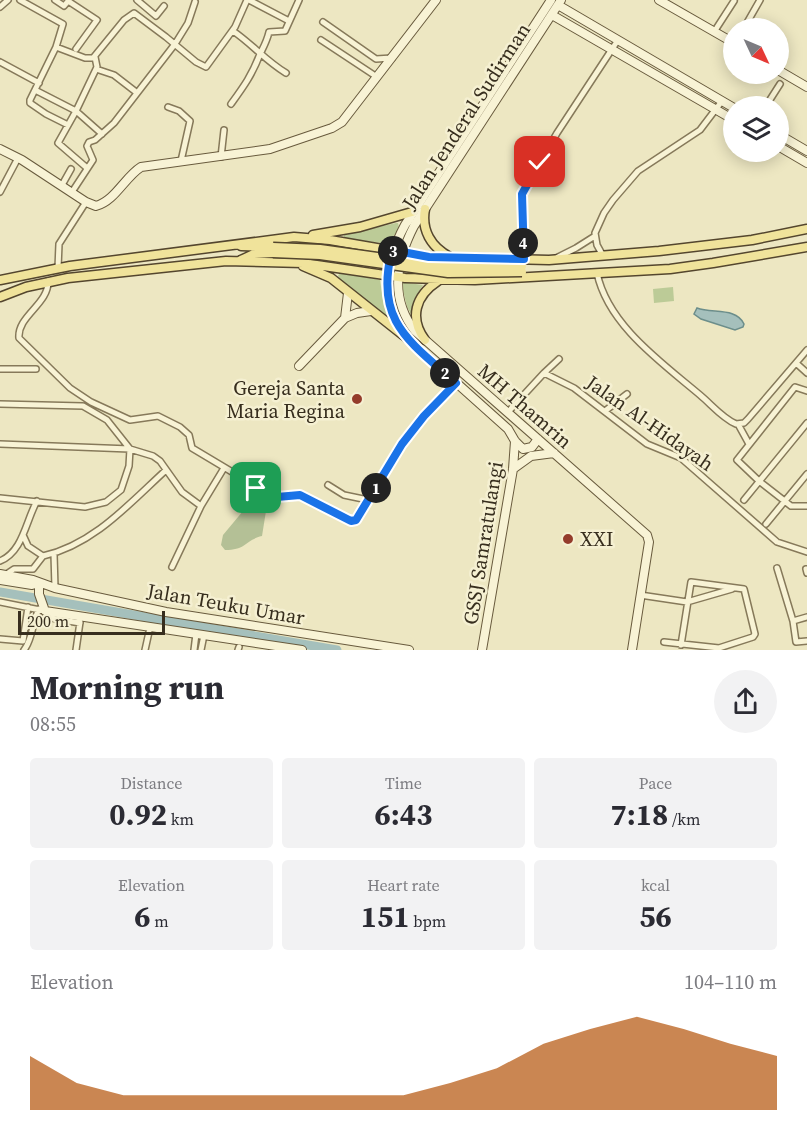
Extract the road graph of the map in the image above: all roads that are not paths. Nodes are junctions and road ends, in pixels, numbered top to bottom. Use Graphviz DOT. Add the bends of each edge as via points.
graph roads {
  1 [pos="8,0"];
  2 [pos="20,0"];
  3 [pos="55,0"];
  4 [pos="129,0"];
  5 [pos="137,0"];
  6 [pos="248,0"];
  7 [pos="299,0"];
  8 [pos="659,0"];
  9 [pos="760,0"];
  10 [pos="69,1"];
  11 [pos="434,1"];
  12 [pos="734,1"];
  13 [pos="195,2"];
  14 [pos="557,2"];
  15 [pos="164,6"];
  16 [pos="0,7"];
  17 [pos="552,15"];
  18 [pos="750,18"];
  19 [pos="289,21"];
  20 [pos="322,22"];
  21 [pos="232,31"];
  22 [pos="714,32"];
  23 [pos="723,37"];
  24 [pos="321,39"];
  25 [pos="618,39"];
  26 [pos="175,44"];
  27 [pos="56,47"];
  28 [pos="76,49"];
  29 [pos="613,49"];
  30 [pos="261,53"];
  31 [pos="95,57"];
  32 [pos="392,58"];
  33 [pos="519,59"];
  34 [pos="0,62"];
  35 [pos="96,69"];
  36 [pos="286,73"];
  37 [pos="789,76"];
  38 [pos="377,77"];
  39 [pos="39,83"];
  40 [pos="780,84"];
  41 [pos="807,87"];
  42 [pos="35,90"];
  43 [pos="136,92"];
  44 [pos="772,96"];
  45 [pos="722,101"];
  46 [pos="231,104"];
  47 [pos="168,107"];
  48 [pos="716,110"];
  49 [pos="76,111"];
  50 [pos="723,114"];
  51 [pos="68,125"];
  52 [pos="224,130"];
  53 [pos="102,134"];
  54 [pos="789,140"];
  55 [pos="797,145"];
  56 [pos="0,149"];
  57 [pos="807,151"];
  58 [pos="789,152"];
  59 [pos="792,154"];
  60 [pos="221,157"];
  61 [pos="20,159"];
  62 [pos="181,161"];
  63 [pos="807,163"];
  64 [pos="87,168"];
  65 [pos="71,169"];
  66 [pos="62,185"];
  67 [pos="0,192"];
  68 [pos="72,192"];
  69 [pos="86,202"];
  70 [pos="425,208"];
  71 [pos="412,212"];
  72 [pos="807,229"];
  73 [pos="595,236"];
  74 [pos="294,237"];
  75 [pos="229,245"];
  76 [pos="807,247"];
  77 [pos="375,248"];
  78 [pos="273,250"];
  79 [pos="392,250"];
  80 [pos="402,252"];
  81 [pos="418,255"];
  82 [pos="604,257"];
  83 [pos="453,259"];
  84 [pos="550,260"];
  85 [pos="239,261"];
  86 [pos="292,263"];
  87 [pos="522,266"];
  88 [pos="58,268"];
  89 [pos="597,273"];
  90 [pos="369,274"];
  91 [pos="550,275"];
  92 [pos="388,276"];
  93 [pos="398,278"];
  94 [pos="417,279"];
  95 [pos="438,280"];
  96 [pos="48,281"];
  97 [pos="0,282"];
  98 [pos="26,287"];
  99 [pos="0,291"];
  100 [pos="348,293"];
  101 [pos="0,297"];
  102 [pos="371,311"];
  103 [pos="345,318"];
  104 [pos="404,335"];
  105 [pos="425,340"];
  106 [pos="806,354"];
  107 [pos="559,359"];
  108 [pos="796,363"];
  109 [pos="299,366"];
  110 [pos="0,369"];
  111 [pos="36,369"];
  112 [pos="544,373"];
  113 [pos="807,373"];
  114 [pos="456,383"];
  115 [pos="807,391"];
  116 [pos="627,394"];
  117 [pos="0,404"];
  118 [pos="605,411"];
  119 [pos="508,412"];
  120 [pos="807,423"];
  121 [pos="738,424"];
  122 [pos="538,439"];
  123 [pos="515,441"];
  124 [pos="0,444"];
  125 [pos="748,444"];
  126 [pos="130,449"];
  127 [pos="554,453"];
  128 [pos="224,468"];
  129 [pos="513,469"];
  130 [pos="166,470"];
  131 [pos="807,474"];
  132 [pos="759,481"];
  133 [pos="328,485"];
  134 [pos="0,498"];
  135 [pos="368,500"];
  136 [pos="744,500"];
  137 [pos="37,501"];
  138 [pos="785,501"];
  139 [pos="201,506"];
  140 [pos="807,506"];
  141 [pos="766,524"];
  142 [pos="23,535"];
  143 [pos="807,552"];
  144 [pos="54,554"];
  145 [pos="43,556"];
  146 [pos="0,561"];
  147 [pos="172,567"];
  148 [pos="777,568"];
  149 [pos="2,577"];
  150 [pos="39,583"];
  151 [pos="55,588"];
  152 [pos="735,589"];
  153 [pos="640,595"];
  154 [pos="0,602"];
  155 [pos="687,602"];
  156 [pos="28,607"];
  157 [pos="43,611"];
  158 [pos="807,617"];
  159 [pos="80,619"];
  160 [pos="793,621"];
  161 [pos="148,632"];
  162 [pos="199,638"];
  163 [pos="0,639"];
  164 [pos="807,641"];
  165 [pos="664,642"];
  166 [pos="681,645"];
  167 [pos="24,650"];
  168 [pos="76,650"];
  169 [pos="145,650"];
  170 [pos="194,650"];
  171 [pos="201,650"];
  172 [pos="302,650"];
  173 [pos="409,650"];
  174 [pos="482,650"];
  175 [pos="632,650"];
  1 -- 16 [label="street"];
  2 -- 27 [label="street" via="62,22"];
  3 -- 10 [label="street" via="64,6"];
  4 -- 5 [label="street"];
  5 -- 15 [label="street" via="156,16"];
  6 -- 19 [label="street"];
  6 -- 21 [label="street"];
  7 -- 19 [label="street"];
  8 -- 22 [label="main road"];
  9 -- 18 [label="street"];
  10 -- 28 [label="street" via="97,20"];
  11 -- 32 [label="main road"];
  12 -- 22 [label="street"];
  13 -- 26 [label="street"];
  14 -- 17 [label="main road, Jalan Jenderal Sudirman"];
  14 -- 25 [label="main road"];
  14 -- 33 [label="main road, Jalan Jenderal Sudirman"];
  17 -- 29 [label="main road"];
  17 -- 33 [label="main road, Jalan Jenderal Sudirman"];
  19 -- 30 [label="street" via="283,32 268,32"];
  20 -- 32 [label="street" via="375,59"];
  21 -- 26 [label="street" via="206,67"];
  21 -- 30 [label="street"];
  22 -- 23 [label="main road"];
  24 -- 38 [label="street"];
  25 -- 29 [label="street"];
  25 -- 45 [label="main road"];
  26 -- 31 [label="street" via="132,13"];
  26 -- 43 [label="street"];
  27 -- 31 [label="street" via="85,58"];
  27 -- 39 [label="street"];
  29 -- 48 [label="main road"];
  29 -- 87 [label="street" via="522,194"];
  30 -- 36 [label="street"];
  30 -- 46 [label="street" via="255,70"];
  31 -- 35 [label="street"];
  32 -- 38 [label="main road"];
  33 -- 70 [label="main road, Jalan Jenderal Sudirman"];
  33 -- 71 [label="main road, Jalan Jenderal Sudirman"];
  34 -- 39 [label="street"];
  35 -- 43 [label="street" via="114,75"];
  35 -- 49 [label="street"];
  37 -- 41 [label="main road"];
  38 -- 60 [label="main road" via="342,122 332,128 270,149"];
  39 -- 42 [label="street"];
  40 -- 44 [label="street"];
  42 -- 49 [label="street"];
  42 -- 51 [label="street" via="30,103"];
  43 -- 53 [label="street"];
  45 -- 48 [label="street"];
  47 -- 62 [label="street" via="190,121"];
  48 -- 50 [label="main road"];
  48 -- 73 [label="street" via="700,130 629,180 604,213"];
  49 -- 51 [label="street"];
  49 -- 53 [label="street"];
  51 -- 64 [label="street" via="58,143"];
  52 -- 60 [label="street"];
  53 -- 64 [label="street" via="87,146 93,160"];
  54 -- 55 [label="main road"];
  55 -- 57 [label="main road"];
  55 -- 59 [label="main road"];
  56 -- 61 [label="main road"];
  58 -- 59 [label="main road"];
  59 -- 63 [label="main road"];
  60 -- 62 [label="main road"];
  61 -- 66 [label="main road"];
  61 -- 67 [label="street"];
  62 -- 69 [label="main road" via="141,167 105,202 96,206"];
  64 -- 68 [label="street"];
  65 -- 66 [label="street"];
  66 -- 68 [label="main road"];
  68 -- 69 [label="main road"];
  69 -- 88 [label="street" via="59,244"];
  70 -- 80 [label="main road, Jalan Jenderal Sudirman"];
  70 -- 83 [label="main road" via="429,238"];
  71 -- 74 [label="main road" via="342,231"];
  71 -- 79 [label="main road, Jalan Jenderal Sudirman"];
  72 -- 82 [label="main road" via="752,240"];
  73 -- 82 [label="street"];
  73 -- 84 [label="street"];
  74 -- 75 [label="main road"];
  74 -- 77 [label="main road"];
  75 -- 78 [label="main road"];
  75 -- 88 [label="main road"];
  76 -- 89 [label="main road" via="707,264"];
  77 -- 79 [label="main road"];
  77 -- 90 [label="main road" via="383,253 384,264"];
  78 -- 85 [label="main road"];
  78 -- 87 [label="main road, bridge" via="448,273"];
  79 -- 80 [label="main road"];
  79 -- 92 [label="main road, MH Thamrin"];
  80 -- 81 [label="main road"];
  80 -- 93 [label="main road, MH Thamrin"];
  81 -- 83 [label="main road"];
  81 -- 94 [label="main road" via="409,264 409,271"];
  82 -- 84 [label="main road"];
  83 -- 87 [label="main road"];
  84 -- 87 [label="main road"];
  85 -- 86 [label="main road"];
  85 -- 96 [label="main road"];
  86 -- 90 [label="main road"];
  86 -- 100 [label="main road" via="322,273"];
  87 -- 91 [label="main road"];
  88 -- 97 [label="main road"];
  89 -- 91 [label="main road"];
  89 -- 121 [label="street" via="607,302 632,334 731,422"];
  90 -- 92 [label="main road"];
  91 -- 95 [label="main road"];
  92 -- 93 [label="main road"];
  92 -- 104 [label="main road, MH Thamrin" via="391,309"];
  93 -- 94 [label="main road"];
  93 -- 105 [label="main road, MH Thamrin" via="407,321"];
  94 -- 95 [label="main road"];
  95 -- 105 [label="main road" via="416,308 416,322"];
  96 -- 98 [label="main road"];
  96 -- 128 [label="street" via="37,306 19,329 19,338 70,388 91,402 129,420 158,416 168,420 189,435 192,448"];
  98 -- 99 [label="main road"];
  98 -- 101 [label="main road"];
  100 -- 102 [label="main road"];
  100 -- 103 [label="main road"];
  102 -- 103 [label="main road"];
  102 -- 104 [label="main road"];
  103 -- 109 [label="main road"];
  104 -- 114 [label="main road, MH Thamrin"];
  105 -- 119 [label="main road, MH Thamrin"];
  106 -- 108 [label="street"];
  107 -- 112 [label="street"];
  108 -- 113 [label="street"];
  108 -- 121 [label="street" via="748,419"];
  110 -- 111 [label="street"];
  112 -- 118 [label="street, Jalan Al-Hidayah" via="574,388"];
  112 -- 119 [label="street"];
  114 -- 123 [label="main road, MH Thamrin" via="508,429"];
  114 -- 135 [label="street" via="402,444"];
  115 -- 125 [label="street" via="795,387"];
  116 -- 118 [label="street"];
  117 -- 126 [label="street" via="82,406 107,420"];
  118 -- 143 [label="street, Jalan Al-Hidayah" via="647,444 681,458 777,542"];
  119 -- 122 [label="main road, MH Thamrin"];
  120 -- 132 [label="street"];
  121 -- 125 [label="street"];
  122 -- 123 [label="main road" via="526,449"];
  122 -- 127 [label="main road, MH Thamrin"];
  123 -- 129 [label="main road, GSSJ Samratulangi"];
  124 -- 126 [label="street"];
  125 -- 132 [label="street" via="737,460"];
  126 -- 130 [label="street" via="153,456"];
  126 -- 137 [label="street" via="121,490 106,502 85,507"];
  127 -- 129 [label="main road" via="531,456"];
  127 -- 153 [label="main road, MH Thamrin" via="645,533 648,538"];
  128 -- 135 [label="street" via="273,497 300,495 351,521 356,520"];
  128 -- 139 [label="street"];
  129 -- 174 [label="main road, GSSJ Samratulangi"];
  130 -- 139 [label="street" via="182,492"];
  130 -- 144 [label="street" via="90,537"];
  131 -- 138 [label="street"];
  132 -- 136 [label="street"];
  132 -- 138 [label="street"];
  133 -- 135 [label="street" via="344,495"];
  134 -- 137 [label="street"];
  137 -- 142 [label="street"];
  138 -- 140 [label="street" via="791,506"];
  138 -- 141 [label="street"];
  139 -- 147 [label="street"];
  142 -- 145 [label="street" via="28,546"];
  142 -- 146 [label="street"];
  144 -- 145 [label="street"];
  144 -- 151 [label="street"];
  145 -- 149 [label="street" via="33,569 14,569"];
  148 -- 160 [label="street"];
  149 -- 150 [label="main road, Jalan Teuku Umar"];
  150 -- 151 [label="main road, Jalan Teuku Umar"];
  150 -- 157 [label="main road"];
  151 -- 173 [label="main road, Jalan Teuku Umar" via="177,614"];
  152 -- 155 [label="street"];
  152 -- 155 [label="street" via="693,581"];
  152 -- 166 [label="street" via="744,590 755,636 718,648"];
  153 -- 155 [label="street"];
  153 -- 175 [label="main road"];
  154 -- 156 [label="street"];
  155 -- 166 [label="street"];
  156 -- 157 [label="street"];
  156 -- 163 [label="street" via="22,641"];
  157 -- 159 [label="main road, Jalan Teuku Umar"];
  157 -- 167 [label="street" via="33,621"];
  158 -- 160 [label="street"];
  159 -- 162 [label="main road, Jalan Teuku Umar"];
  159 -- 168 [label="street"];
  160 -- 164 [label="street" via="796,642"];
  161 -- 169 [label="street"];
  162 -- 170 [label="street"];
  162 -- 171 [label="street"];
  162 -- 172 [label="main road, Jalan Teuku Umar"];
  165 -- 166 [label="street"];
}
